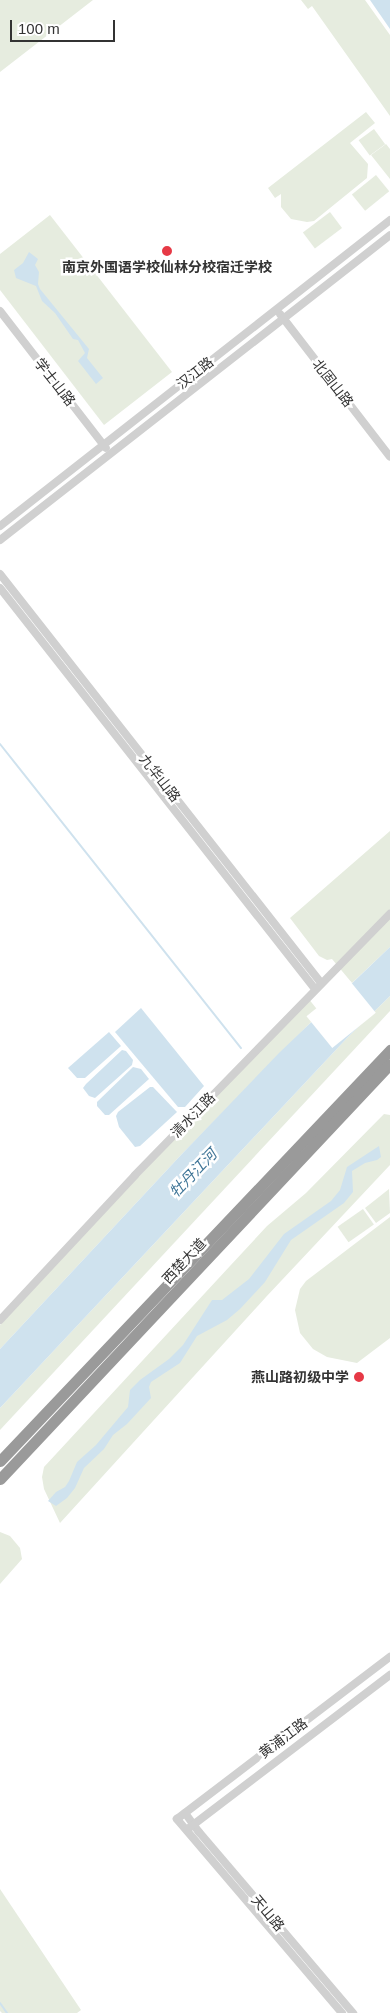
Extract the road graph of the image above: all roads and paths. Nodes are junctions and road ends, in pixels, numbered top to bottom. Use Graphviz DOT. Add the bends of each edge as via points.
graph roads {
  1 [pos="390,220"];
  2 [pos="390,235"];
  3 [pos="276,309"];
  4 [pos="0,311"];
  5 [pos="283,318"];
  6 [pos="103,445"];
  7 [pos="110,454"];
  8 [pos="390,457"];
  9 [pos="0,526"];
  10 [pos="0,540"];
  11 [pos="0,574"];
  12 [pos="0,588"];
  13 [pos="390,914"];
  14 [pos="321,983"];
  15 [pos="315,989"];
  16 [pos="390,1050"];
  17 [pos="390,1064"];
  18 [pos="0,1320"];
  19 [pos="0,1461"];
  20 [pos="0,1479"];
  21 [pos="390,1658"];
  22 [pos="390,1675"];
  23 [pos="185,1813"];
  24 [pos="177,1819"];
  25 [pos="194,1825"];
  26 [pos="186,1831"];
  27 [pos="342,2013"];
  28 [pos="353,2013"];
  1 -- 3 [label="street, 汉江路"];
  2 -- 5 [label="street, 汉江路"];
  3 -- 5 [label="street, 北固山路"];
  3 -- 6 [label="street, 汉江路"];
  4 -- 6 [label="street, 学士山路"];
  5 -- 7 [label="street, 汉江路"];
  5 -- 8 [label="street, 北固山路"];
  6 -- 7 [label="street, 学士山路"];
  6 -- 9 [label="street, 汉江路"];
  7 -- 10 [label="street, 汉江路"];
  11 -- 14 [label="street, 九华山路"];
  12 -- 15 [label="street, 九华山路"];
  13 -- 14 [label="street, 清水江路"];
  14 -- 15 [label="street, 清水江路"];
  15 -- 18 [label="street, 清水江路"];
  16 -- 19 [label="highway, 西楚大道"];
  17 -- 20 [label="highway, 西楚大道"];
  21 -- 23 [label="street, 黄浦江路"];
  22 -- 25 [label="street, 黄浦江路"];
  23 -- 24 [label="street, 黄浦江路"];
  23 -- 25 [label="street, 天山路"];
  24 -- 26 [label="street, 天山路"];
  25 -- 26 [label="street, 黄浦江路"];
  25 -- 28 [label="street, 天山路"];
  26 -- 27 [label="street, 天山路"];
}
